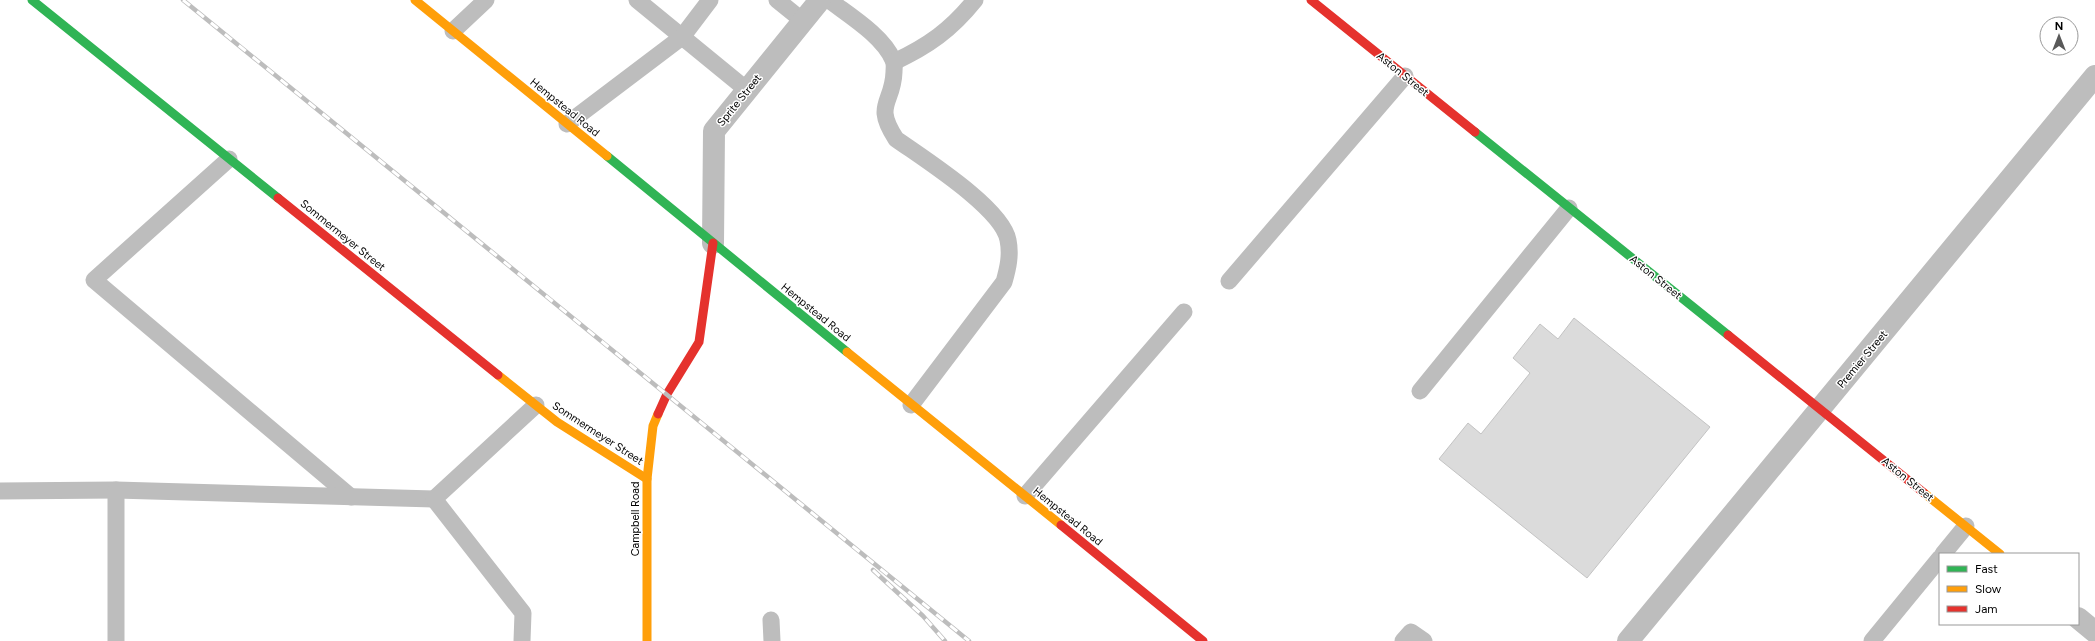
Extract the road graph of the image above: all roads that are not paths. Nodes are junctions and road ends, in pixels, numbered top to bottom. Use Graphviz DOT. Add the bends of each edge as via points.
graph roads {
  1 [pos="32,0"];
  2 [pos="415,0"];
  3 [pos="486,0"];
  4 [pos="637,0"];
  5 [pos="710,0"];
  6 [pos="777,0"];
  7 [pos="820,0"];
  8 [pos="829,0"];
  9 [pos="975,0"];
  10 [pos="1311,0"];
  11 [pos="803,21"];
  12 [pos="453,31"];
  13 [pos="682,37"];
  14 [pos="894,62"];
  15 [pos="1405,76"];
  16 [pos="2095,76"];
  17 [pos="747,90"];
  18 [pos="567,124"];
  19 [pos="229,159"];
  20 [pos="1569,208"];
  21 [pos="713,243"];
  22 [pos="1229,281"];
  23 [pos="1184,312"];
  24 [pos="1420,391"];
  25 [pos="536,405"];
  26 [pos="912,405"];
  27 [pos="1821,408"];
  28 [pos="647,479"];
  29 [pos="116,490"];
  30 [pos="0,491"];
  31 [pos="1025,496"];
  32 [pos="351,497"];
  33 [pos="434,499"];
  34 [pos="1966,526"];
  35 [pos="1944,553"];
  36 [pos="1999,553"];
  37 [pos="1939,559"];
  38 [pos="2079,619"];
  39 [pos="771,620"];
  40 [pos="2095,632"];
  41 [pos="116,641"];
  42 [pos="522,641"];
  43 [pos="647,641"];
  44 [pos="772,641"];
  45 [pos="1203,641"];
  46 [pos="1403,641"];
  47 [pos="1424,641"];
  48 [pos="1628,641"];
  49 [pos="1872,641"];
  1 -- 19 [label="street, Sommermeyer Street"];
  2 -- 12 [label="street, Hempstead Road"];
  3 -- 12 [label="lane"];
  4 -- 13 [label="lane"];
  5 -- 13 [label="lane"];
  6 -- 11 [label="lane"];
  7 -- 11 [label="street, Sprite Street"];
  8 -- 14 [label="lane" via="885,44"];
  9 -- 14 [label="lane" via="948,30 922,49"];
  10 -- 15 [label="street, Aston Street"];
  11 -- 17 [label="street, Sprite Street"];
  12 -- 18 [label="street, Hempstead Road"];
  13 -- 17 [label="lane"];
  13 -- 18 [label="lane"];
  14 -- 26 [label="lane" via="894,80 884,112 888,126 896,138 983,203 998,219 1008,239 1010,261 1004,282"];
  15 -- 20 [label="street, Aston Street"];
  15 -- 22 [label="lane"];
  16 -- 27 [label="street, Premier Street"];
  17 -- 21 [label="street, Sprite Street" via="714,131"];
  18 -- 21 [label="street, Hempstead Road"];
  19 -- 25 [label="street, Sommermeyer Street"];
  19 -- 32 [label="lane" via="94,280"];
  20 -- 24 [label="lane"];
  20 -- 27 [label="street, Aston Street"];
  21 -- 26 [label="street, Hempstead Road"];
  21 -- 28 [label="street, Campbell Road" via="699,342 667,394 653,426"];
  23 -- 31 [label="lane"];
  25 -- 28 [label="street, Sommermeyer Street" via="557,422"];
  25 -- 33 [label="lane"];
  26 -- 31 [label="street, Hempstead Road"];
  27 -- 34 [label="street, Aston Street"];
  27 -- 48 [label="street, Premier Street"];
  28 -- 43 [label="street, Campbell Road"];
  29 -- 30 [label="lane"];
  29 -- 32 [label="lane"];
  29 -- 41 [label="lane"];
  31 -- 45 [label="street, Hempstead Road"];
  32 -- 33 [label="lane"];
  33 -- 42 [label="lane" via="523,613"];
  34 -- 35 [label="lane"];
  34 -- 36 [label="street, Aston Street"];
  37 -- 49 [label="lane"];
  38 -- 40 [label="street"];
  39 -- 44 [label="lane"];
  46 -- 47 [label="lane" via="1411,632"];
}
